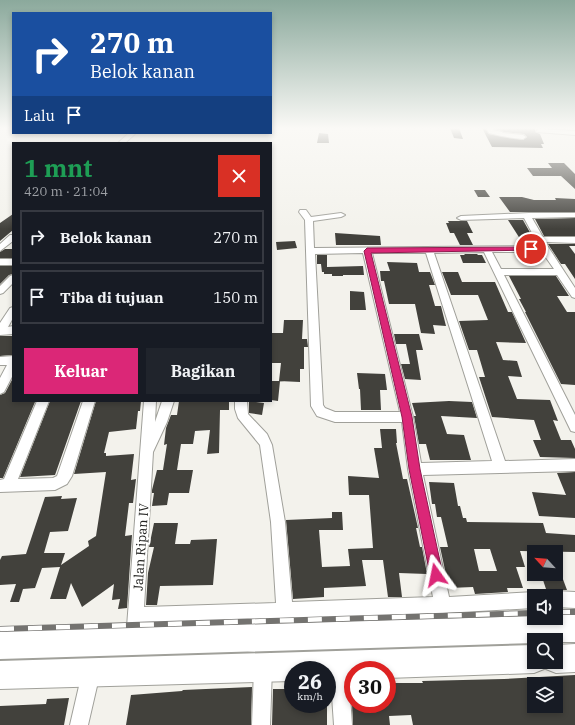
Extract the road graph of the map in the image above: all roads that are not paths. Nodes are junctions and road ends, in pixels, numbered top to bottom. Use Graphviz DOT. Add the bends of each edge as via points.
graph roads {
  1 [pos="303,212"];
  2 [pos="341,215"];
  3 [pos="575,215"];
  4 [pos="529,216"];
  5 [pos="461,218"];
  6 [pos="309,220"];
  7 [pos="12,238"];
  8 [pos="540,239"];
  9 [pos="575,240"];
  10 [pos="0,248"];
  11 [pos="545,248"];
  12 [pos="429,250"];
  13 [pos="487,250"];
  14 [pos="310,251"];
  15 [pos="367,251"];
  16 [pos="0,262"];
  17 [pos="12,262"];
  18 [pos="498,272"];
  19 [pos="560,272"];
  20 [pos="12,279"];
  21 [pos="12,288"];
  22 [pos="2,290"];
  23 [pos="575,295"];
  24 [pos="12,312"];
  25 [pos="0,330"];
  26 [pos="12,330"];
  27 [pos="12,360"];
  28 [pos="0,361"];
  29 [pos="12,366"];
  30 [pos="0,389"];
  31 [pos="43,402"];
  32 [pos="89,402"];
  33 [pos="150,402"];
  34 [pos="168,402"];
  35 [pos="241,402"];
  36 [pos="407,417"];
  37 [pos="575,427"];
  38 [pos="146,454"];
  39 [pos="575,465"];
  40 [pos="501,467"];
  41 [pos="415,469"];
  42 [pos="5,486"];
  43 [pos="563,599"];
  44 [pos="527,600"];
  45 [pos="575,600"];
  46 [pos="443,605"];
  47 [pos="285,610"];
  48 [pos="135,628"];
  49 [pos="575,628"];
  50 [pos="0,645"];
  51 [pos="575,658"];
  52 [pos="527,659"];
  53 [pos="563,659"];
  54 [pos="339,665"];
  55 [pos="263,668"];
  56 [pos="91,672"];
  57 [pos="0,675"];
  58 [pos="79,725"];
  59 [pos="261,725"];
  60 [pos="343,725"];
  1 -- 6 [label="street"];
  2 -- 6 [label="street"];
  3 -- 4 [label="street"];
  4 -- 5 [label="street"];
  4 -- 8 [label="street"];
  6 -- 14 [label="street"];
  7 -- 10 [label="street"];
  8 -- 9 [label="street"];
  8 -- 11 [label="street"];
  11 -- 13 [label="street"];
  11 -- 19 [label="street"];
  12 -- 13 [label="street"];
  12 -- 15 [label="street"];
  12 -- 40 [label="street"];
  13 -- 18 [label="street"];
  14 -- 15 [label="street"];
  14 -- 36 [label="street" via="317,406 321,412 335,417"];
  15 -- 36 [label="street"];
  16 -- 17 [label="street"];
  18 -- 19 [label="street"];
  18 -- 37 [label="street"];
  19 -- 23 [label="street"];
  20 -- 22 [label="street"];
  21 -- 22 [label="street"];
  24 -- 25 [label="street"];
  25 -- 26 [label="street"];
  27 -- 28 [label="street"];
  29 -- 30 [label="street"];
  31 -- 42 [label="street"];
  32 -- 42 [label="street" via="62,480 55,484"];
  33 -- 38 [label="street, Jalan Ripan IV"];
  34 -- 38 [label="street, Jalan Ripan IV"];
  35 -- 47 [label="street" via="243,418 258,431 266,445 278,522"];
  36 -- 41 [label="street"];
  38 -- 48 [label="street, Jalan Ripan IV"];
  39 -- 40 [label="street"];
  40 -- 41 [label="street"];
  41 -- 46 [label="street"];
  43 -- 45 [label="street"];
  44 -- 46 [label="street"];
  46 -- 47 [label="street"];
  47 -- 48 [label="street"];
  48 -- 49 [label="highway"];
  48 -- 50 [label="highway"];
  51 -- 53 [label="highway"];
  52 -- 54 [label="highway"];
  54 -- 55 [label="highway"];
  54 -- 60 [label="street"];
  55 -- 56 [label="highway"];
  55 -- 59 [label="street"];
  56 -- 57 [label="highway"];
  56 -- 58 [label="street"];
}
